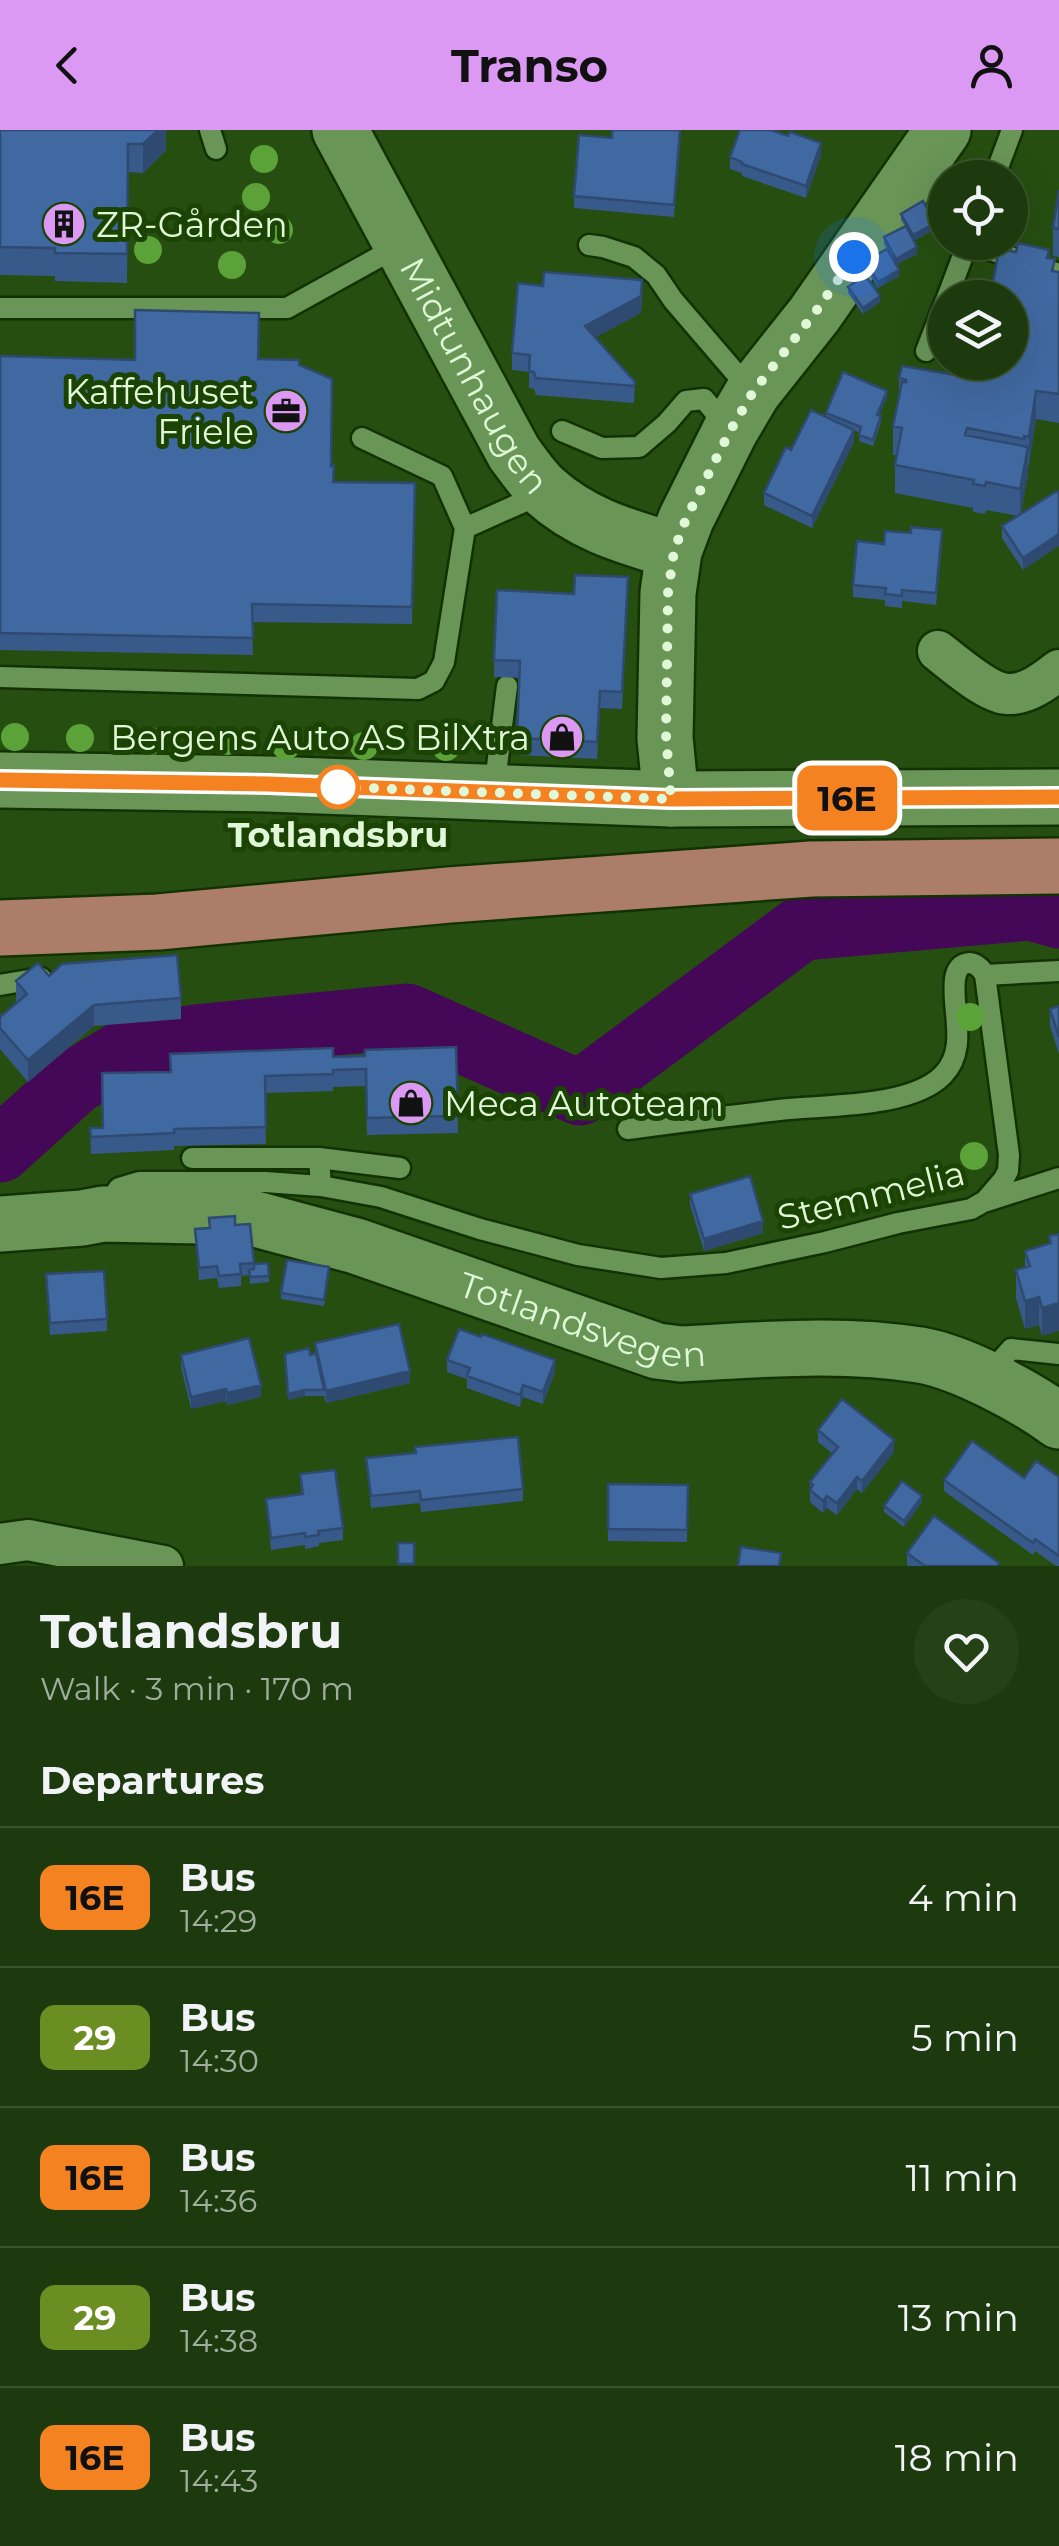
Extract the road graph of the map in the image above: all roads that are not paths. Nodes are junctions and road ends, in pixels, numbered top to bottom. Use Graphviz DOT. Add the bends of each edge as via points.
graph roads {
  1 [pos="340,130"];
  2 [pos="944,130"];
  3 [pos="1012,130"];
  4 [pos="1001,160"];
  5 [pos="590,245"];
  6 [pos="403,247"];
  7 [pos="1059,274"];
  8 [pos="954,280"];
  9 [pos="0,308"];
  10 [pos="928,346"];
  11 [pos="926,351"];
  12 [pos="742,412"];
  13 [pos="562,430"];
  14 [pos="362,438"];
  15 [pos="542,489"];
  16 [pos="465,528"];
  17 [pos="674,551"];
  18 [pos="938,650"];
  19 [pos="1059,670"];
  20 [pos="0,676"];
  21 [pos="507,686"];
  22 [pos="0,780"];
  23 [pos="494,792"];
  24 [pos="1059,797"];
  25 [pos="671,799"];
  26 [pos="1059,866"];
  27 [pos="0,928"];
  28 [pos="1059,971"];
  29 [pos="985,975"];
  30 [pos="41,978"];
  31 [pos="0,985"];
  32 [pos="628,1129"];
  33 [pos="192,1158"];
  34 [pos="319,1158"];
  35 [pos="400,1168"];
  36 [pos="1059,1178"];
  37 [pos="322,1186"];
  38 [pos="986,1202"];
  39 [pos="102,1214"];
  40 [pos="0,1224"];
  41 [pos="1059,1354"];
  42 [pos="984,1379"];
  43 [pos="1059,1421"];
  44 [pos="0,1544"];
  45 [pos="162,1566"];
  1 -- 6 [label="main road, Midtunhaugen"];
  2 -- 12 [label="main road"];
  3 -- 4 [label="lane"];
  5 -- 12 [label="lane" via="634,256 656,275"];
  6 -- 9 [label="lane" via="287,308"];
  6 -- 15 [label="main road, Midtunhaugen" via="514,453"];
  7 -- 8 [label="lane" via="968,242"];
  10 -- 11 [label="lane"];
  12 -- 13 [label="lane" via="704,399 686,401 639,447 602,448"];
  12 -- 17 [label="main road"];
  14 -- 16 [label="lane" via="442,476"];
  15 -- 16 [label="lane"];
  15 -- 17 [label="main road, Midtunhaugen" via="600,528"];
  16 -- 20 [label="lane" via="444,662 434,682 418,689"];
  17 -- 25 [label="main road" via="666,735"];
  18 -- 19 [label="street" via="970,677 1007,694 1037,686"];
  21 -- 23 [label="lane"];
  22 -- 23 [label="main road"];
  23 -- 25 [label="main road"];
  24 -- 25 [label="main road"];
  26 -- 27 [label="main road" via="811,868 158,922"];
  28 -- 29 [label="lane"];
  29 -- 32 [label="lane" via="972,962 960,967 952,1061 921,1090 863,1103"];
  29 -- 38 [label="lane, Stemmelia" via="1009,1154 1004,1180"];
  30 -- 31 [label="lane"];
  33 -- 34 [label="lane"];
  34 -- 35 [label="lane"];
  34 -- 37 [label="lane"];
  36 -- 38 [label="lane"];
  37 -- 38 [label="lane, Stemmelia" via="578,1255 661,1268 726,1263"];
  37 -- 39 [label="lane" via="139,1182 119,1188"];
  39 -- 40 [label="main road, Totlandsvegen"];
  39 -- 42 [label="main road, Totlandsvegen" via="248,1217 356,1246 658,1351 830,1346 921,1355"];
  41 -- 42 [label="lane" via="1011,1350"];
  42 -- 43 [label="main road, Totlandsvegen"];
  44 -- 45 [label="street" via="28,1540"];
}
